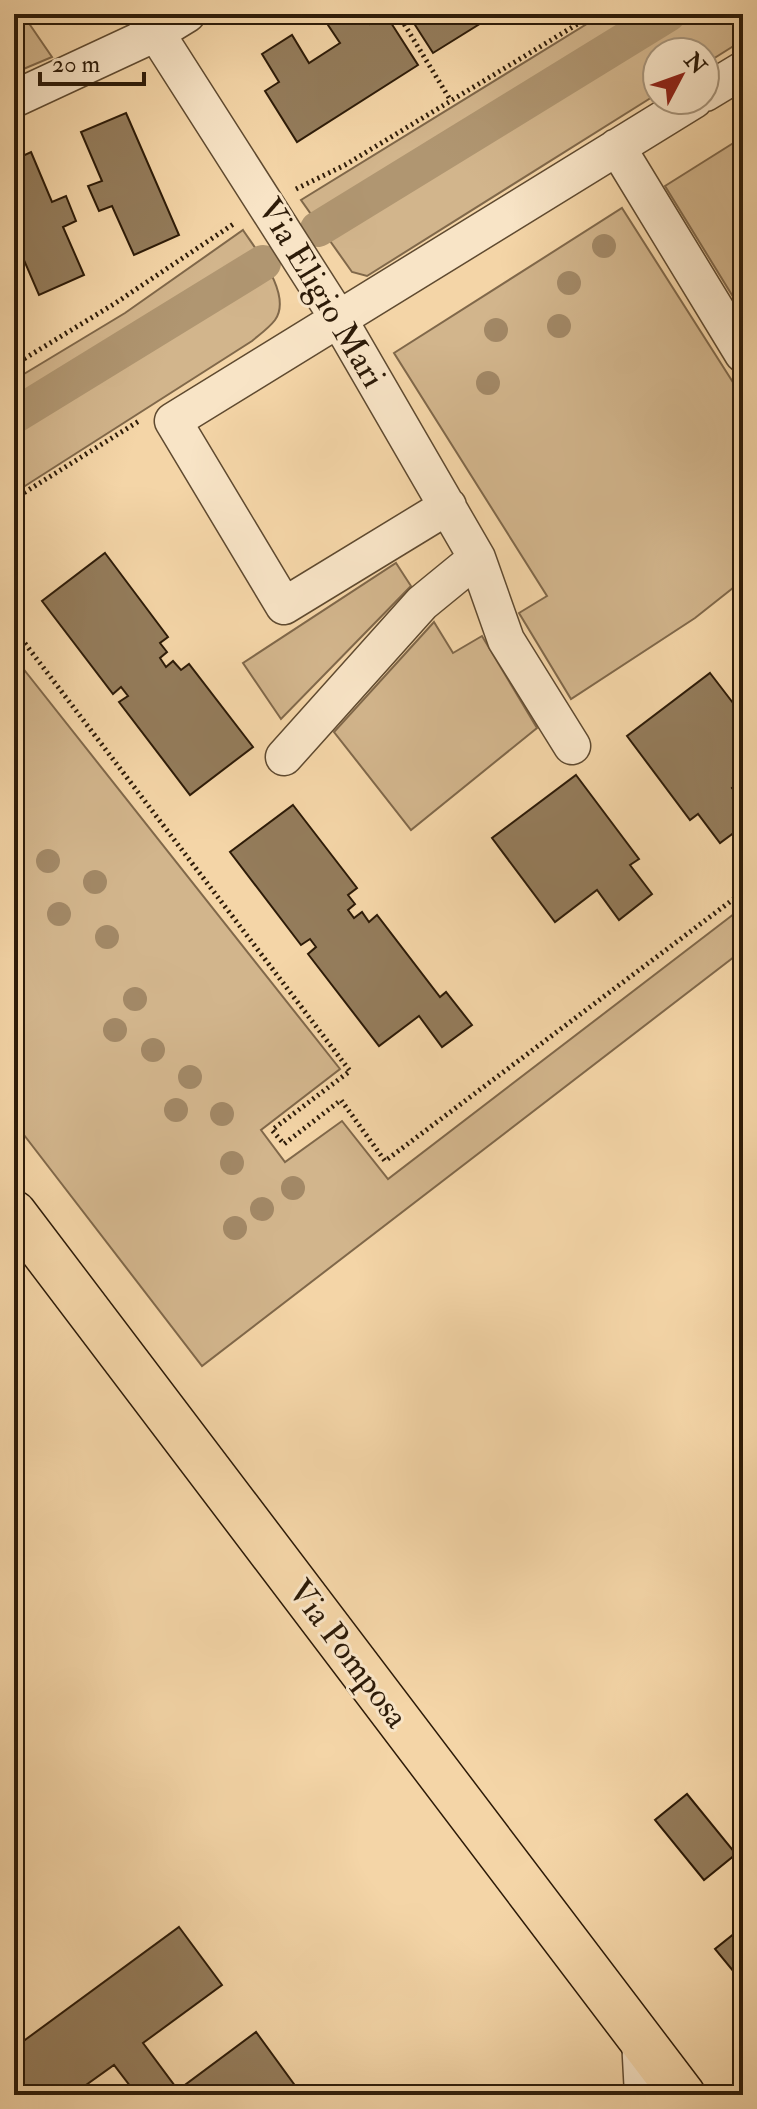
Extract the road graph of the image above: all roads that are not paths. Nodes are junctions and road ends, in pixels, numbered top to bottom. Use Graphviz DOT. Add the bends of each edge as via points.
graph roads {
  1 [pos="187,14"];
  2 [pos="150,24"];
  3 [pos="743,70"];
  4 [pos="721,83"];
  5 [pos="14,99"];
  6 [pos="668,116"];
  7 [pos="617,147"];
  8 [pos="338,318"];
  9 [pos="743,354"];
  10 [pos="448,506"];
  11 [pos="477,558"];
  12 [pos="572,746"];
  13 [pos="284,757"];
  14 [pos="14,1213"];
  15 [pos="640,2039"];
  16 [pos="643,2095"];
  17 [pos="683,2095"];
  1 -- 2 [label="street"];
  2 -- 5 [label="street"];
  2 -- 8 [label="street, Via Eligio Mari"];
  3 -- 4 [label="street"];
  6 -- 7 [label="street"];
  7 -- 8 [label="street"];
  7 -- 9 [label="street"];
  8 -- 10 [label="street, Via Eligio Mari"];
  8 -- 10 [label="street" via="173,421 284,606"];
  10 -- 11 [label="street, Via Eligio Mari"];
  11 -- 12 [label="street, Via Eligio Mari" via="506,640"];
  11 -- 13 [label="street" via="422,603"];
  14 -- 15 [label="main road, Via Pomposa"];
  15 -- 16 [label="street"];
  15 -- 17 [label="main road, Via Pomposa"];
}
